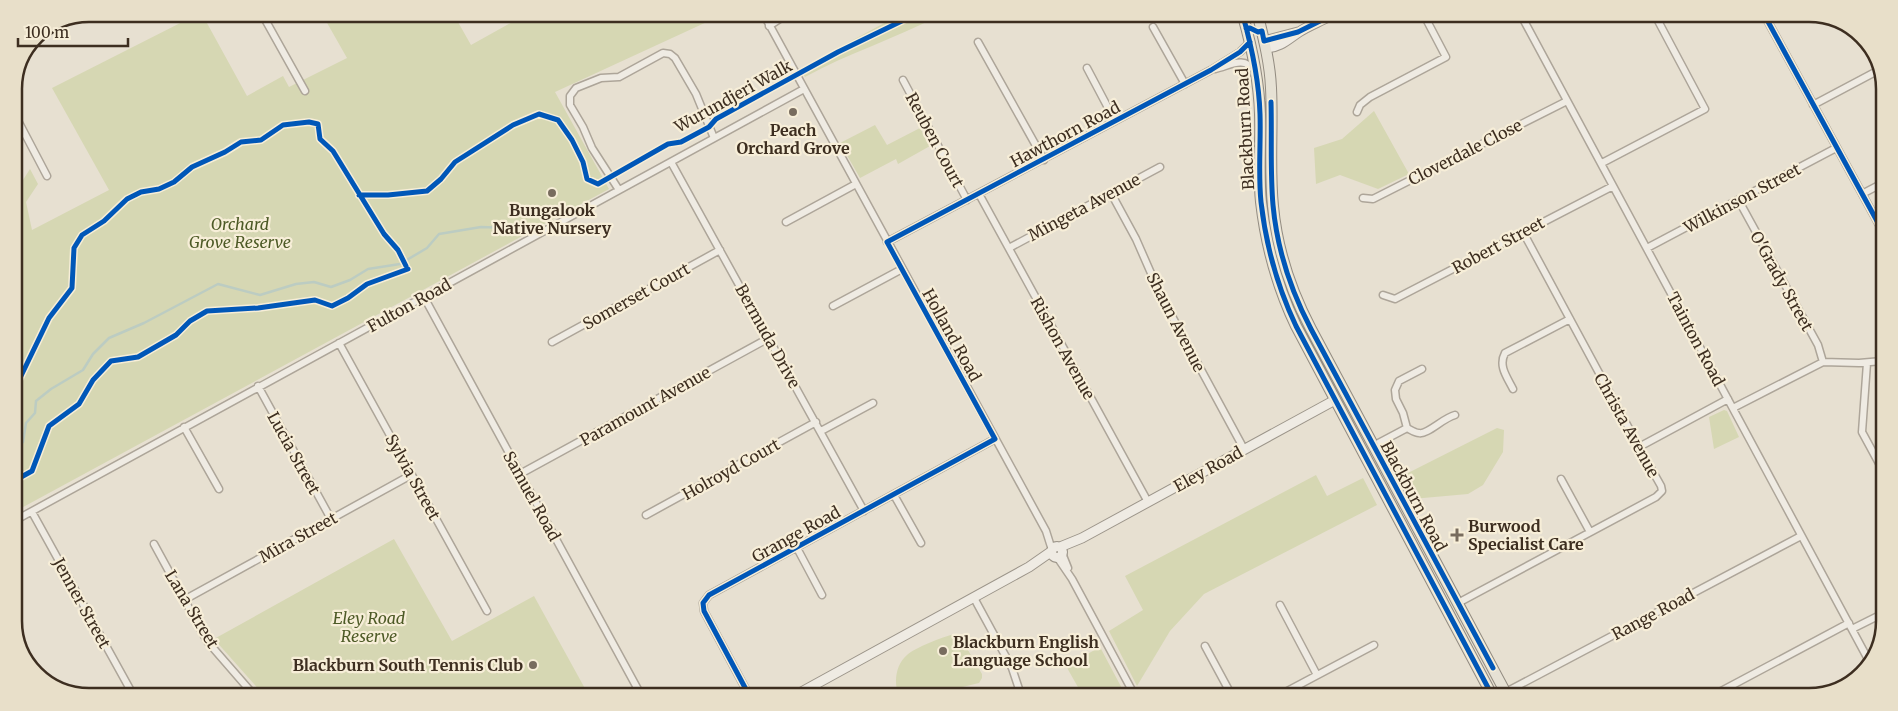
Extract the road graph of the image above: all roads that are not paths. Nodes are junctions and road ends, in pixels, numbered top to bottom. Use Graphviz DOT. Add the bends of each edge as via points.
graph roads {
  1 [pos="266,22"];
  2 [pos="767,22"];
  3 [pos="775,22"];
  4 [pos="1244,22"];
  5 [pos="1259,22"];
  6 [pos="1318,22"];
  7 [pos="1428,22"];
  8 [pos="1525,22"];
  9 [pos="1659,22"];
  10 [pos="1768,22"];
  11 [pos="769,26"];
  12 [pos="1153,27"];
  13 [pos="1249,40"];
  14 [pos="978,42"];
  15 [pos="1264,45"];
  16 [pos="1087,68"];
  17 [pos="1211,70"];
  18 [pos="1256,72"];
  19 [pos="1873,73"];
  20 [pos="903,80"];
  21 [pos="1185,84"];
  22 [pos="804,89"];
  23 [pos="305,91"];
  24 [pos="1567,101"];
  25 [pos="1813,105"];
  26 [pos="1357,112"];
  27 [pos="1115,121"];
  28 [pos="22,128"];
  29 [pos="1260,137"];
  30 [pos="714,138"];
  31 [pos="1836,148"];
  32 [pos="1044,160"];
  33 [pos="671,162"];
  34 [pos="1602,163"];
  35 [pos="1160,167"];
  36 [pos="47,176"];
  37 [pos="856,184"];
  38 [pos="1613,186"];
  39 [pos="1875,187"];
  40 [pos="619,190"];
  41 [pos="1111,193"];
  42 [pos="979,194"];
  43 [pos="1862,194"];
  44 [pos="1363,198"];
  45 [pos="967,200"];
  46 [pos="1738,201"];
  47 [pos="1875,218"];
  48 [pos="786,222"];
  49 [pos="1523,232"];
  50 [pos="887,242"];
  51 [pos="1009,248"];
  52 [pos="1648,248"];
  53 [pos="720,250"];
  54 [pos="902,269"];
  55 [pos="1383,295"];
  56 [pos="424,297"];
  57 [pos="833,306"];
  58 [pos="1570,319"];
  59 [pos="769,338"];
  60 [pos="552,342"];
  61 [pos="340,343"];
  62 [pos="1822,362"];
  63 [pos="1876,362"];
  64 [pos="1867,363"];
  65 [pos="1422,370"];
  66 [pos="258,386"];
  67 [pos="1514,389"];
  68 [pos="1345,394"];
  69 [pos="1728,399"];
  70 [pos="1335,400"];
  71 [pos="873,403"];
  72 [pos="1733,408"];
  73 [pos="1455,415"];
  74 [pos="816,422"];
  75 [pos="184,427"];
  76 [pos="1407,428"];
  77 [pos="821,431"];
  78 [pos="995,439"];
  79 [pos="1374,446"];
  80 [pos="1638,447"];
  81 [pos="1244,449"];
  82 [pos="1876,457"];
  83 [pos="520,474"];
  84 [pos="411,475"];
  85 [pos="1561,479"];
  86 [pos="219,489"];
  87 [pos="894,495"];
  88 [pos="1148,502"];
  89 [pos="864,511"];
  90 [pos="32,512"];
  91 [pos="646,516"];
  92 [pos="23,517"];
  93 [pos="331,519"];
  94 [pos="1590,532"];
  95 [pos="1801,536"];
  96 [pos="921,543"];
  97 [pos="154,544"];
  98 [pos="797,548"];
  99 [pos="1058,552"];
  100 [pos="822,595"];
  101 [pos="974,598"];
  102 [pos="184,600"];
  103 [pos="1458,603"];
  104 [pos="1280,605"];
  105 [pos="1447,609"];
  106 [pos="487,610"];
  107 [pos="1876,616"];
  108 [pos="1850,626"];
  109 [pos="1374,645"];
  110 [pos="1205,646"];
  111 [pos="1866,656"];
  112 [pos="1317,675"];
  113 [pos="129,688"];
  114 [pos="248,688"];
  115 [pos="638,688"];
  116 [pos="746,688"];
  117 [pos="809,688"];
  118 [pos="1019,688"];
  119 [pos="1131,688"];
  120 [pos="1228,688"];
  121 [pos="1293,688"];
  122 [pos="1489,688"];
  123 [pos="1504,688"];
  124 [pos="1518,688"];
  125 [pos="1728,688"];
  1 -- 23 [label="street"];
  2 -- 11 [label="street, Holland Road"];
  3 -- 11 [label="street"];
  4 -- 13 [label="main road, Blackburn Road"];
  5 -- 15 [label="main road, Blackburn Road"];
  6 -- 15 [label="main road"];
  7 -- 26 [label="street" via="1446,57 1370,97"];
  8 -- 24 [label="street, Tainton Road"];
  9 -- 34 [label="street" via="1705,109"];
  10 -- 25 [label="street"];
  11 -- 22 [label="street, Holland Road"];
  12 -- 21 [label="street"];
  13 -- 15 [label="main road"];
  13 -- 17 [label="street, Hawthorn Road" via="1240,52"];
  13 -- 18 [label="main road, Blackburn Road"];
  14 -- 32 [label="street"];
  15 -- 29 [label="main road"];
  15 -- 68 [label="main road, Blackburn Road" via="1271,88 1273,206 1282,255 1304,316"];
  16 -- 27 [label="street"];
  17 -- 18 [label="street, Hawthorn Road" via="1239,61 1249,64"];
  17 -- 21 [label="street, Hawthorn Road"];
  18 -- 29 [label="main road, Blackburn Road"];
  19 -- 25 [label="street"];
  20 -- 45 [label="street, Reuben Court"];
  21 -- 27 [label="street, Hawthorn Road"];
  22 -- 30 [label="street, Fulton Road"];
  22 -- 37 [label="street, Holland Road"];
  24 -- 34 [label="street, Tainton Road"];
  24 -- 44 [label="street, Cloverdale Close" via="1373,199"];
  25 -- 31 [label="street"];
  27 -- 32 [label="street, Hawthorn Road"];
  28 -- 36 [label="street"];
  29 -- 70 [label="main road, Blackburn Road" via="1261,201 1273,266 1287,307"];
  30 -- 33 [label="street, Fulton Road"];
  30 -- 40 [label="street" via="696,94 670,54 662,53 619,76 601,78 576,88 570,96 570,105"];
  31 -- 43 [label="street"];
  31 -- 46 [label="street, Wilkinson Street"];
  32 -- 42 [label="street, Hawthorn Road"];
  33 -- 40 [label="street, Fulton Road"];
  33 -- 53 [label="street, Bermuda Drive"];
  34 -- 38 [label="street, Tainton Road"];
  35 -- 41 [label="street, Mingeta Avenue"];
  37 -- 48 [label="street"];
  37 -- 50 [label="street, Holland Road"];
  38 -- 49 [label="street, Robert Street"];
  38 -- 52 [label="street, Tainton Road"];
  39 -- 43 [label="street"];
  40 -- 56 [label="street, Fulton Road"];
  41 -- 51 [label="street, Mingeta Avenue"];
  41 -- 81 [label="street, Shaun Avenue" via="1160,296"];
  42 -- 45 [label="street, Hawthorn Road"];
  42 -- 51 [label="street, Rishon Avenue"];
  43 -- 47 [label="street"];
  45 -- 50 [label="street, Hawthorn Road"];
  46 -- 52 [label="street, Wilkinson Street"];
  46 -- 62 [label="street, O'Grady Street" via="1818,345"];
  49 -- 55 [label="street, Robert Street" via="1395,299"];
  49 -- 58 [label="street, Christa Avenue"];
  50 -- 54 [label="street, Holland Road"];
  51 -- 88 [label="street, Rishon Avenue"];
  52 -- 69 [label="street, Tainton Road"];
  53 -- 59 [label="street, Bermuda Drive"];
  53 -- 60 [label="street, Somerset Court"];
  54 -- 57 [label="street"];
  54 -- 78 [label="street, Holland Road"];
  56 -- 61 [label="street, Fulton Road"];
  56 -- 83 [label="street, Samuel Road"];
  58 -- 67 [label="street" via="1505,354 1503,370"];
  58 -- 80 [label="street, Christa Avenue"];
  59 -- 74 [label="street, Bermuda Drive"];
  59 -- 83 [label="street, Paramount Avenue"];
  61 -- 66 [label="street, Fulton Road"];
  61 -- 84 [label="street, Sylvia Street"];
  62 -- 64 [label="street"];
  62 -- 72 [label="street"];
  63 -- 64 [label="street"];
  64 -- 82 [label="street" via="1862,430"];
  65 -- 76 [label="street" via="1399,381 1395,390"];
  66 -- 75 [label="street, Fulton Road"];
  66 -- 93 [label="street, Lucia Street"];
  68 -- 70 [label="main road"];
  68 -- 79 [label="main road, Blackburn Road"];
  69 -- 72 [label="street, Tainton Road"];
  69 -- 80 [label="street"];
  70 -- 81 [label="main road, Eley Road"];
  70 -- 105 [label="main road, Blackburn Road"];
  71 -- 77 [label="street"];
  72 -- 95 [label="street, Tainton Road"];
  73 -- 76 [label="street" via="1420,434"];
  74 -- 77 [label="street, Bermuda Drive"];
  74 -- 91 [label="street, Holroyd Court"];
  75 -- 86 [label="street"];
  75 -- 90 [label="street, Fulton Road"];
  76 -- 79 [label="street"];
  77 -- 89 [label="street, Bermuda Drive"];
  78 -- 87 [label="street, Grange Road"];
  78 -- 99 [label="street, Holland Road"];
  79 -- 103 [label="main road, Blackburn Road"];
  80 -- 94 [label="street, Christa Avenue" via="1662,491"];
  81 -- 88 [label="main road, Eley Road"];
  83 -- 115 [label="street, Samuel Road"];
  84 -- 93 [label="street, Mira Street"];
  84 -- 106 [label="street, Sylvia Street"];
  85 -- 94 [label="street"];
  87 -- 89 [label="street, Grange Road"];
  87 -- 96 [label="street"];
  88 -- 99 [label="main road, Eley Road"];
  89 -- 98 [label="street, Grange Road"];
  90 -- 92 [label="street, Fulton Road"];
  90 -- 113 [label="street, Jenner Street"];
  93 -- 102 [label="street, Mira Street"];
  94 -- 103 [label="street, Christa Avenue"];
  95 -- 108 [label="street, Tainton Road"];
  95 -- 124 [label="street, Range Road"];
  97 -- 102 [label="street, Lana Street"];
  98 -- 100 [label="street"];
  98 -- 116 [label="street, Grange Road" via="709,595 703,603 704,611"];
  99 -- 101 [label="main road, Eley Road"];
  99 -- 119 [label="street, Holland Road"];
  101 -- 117 [label="main road, Eley Road"];
  101 -- 118 [label="street" via="1012,668"];
  102 -- 114 [label="street, Lana Street" via="207,641"];
  103 -- 105 [label="main road"];
  103 -- 123 [label="main road, Blackburn Road"];
  104 -- 112 [label="street"];
  105 -- 122 [label="main road, Blackburn Road"];
  107 -- 108 [label="street"];
  108 -- 111 [label="street, Tainton Road"];
  108 -- 125 [label="street"];
  109 -- 112 [label="street"];
  110 -- 120 [label="street"];
  112 -- 121 [label="street"];
}
